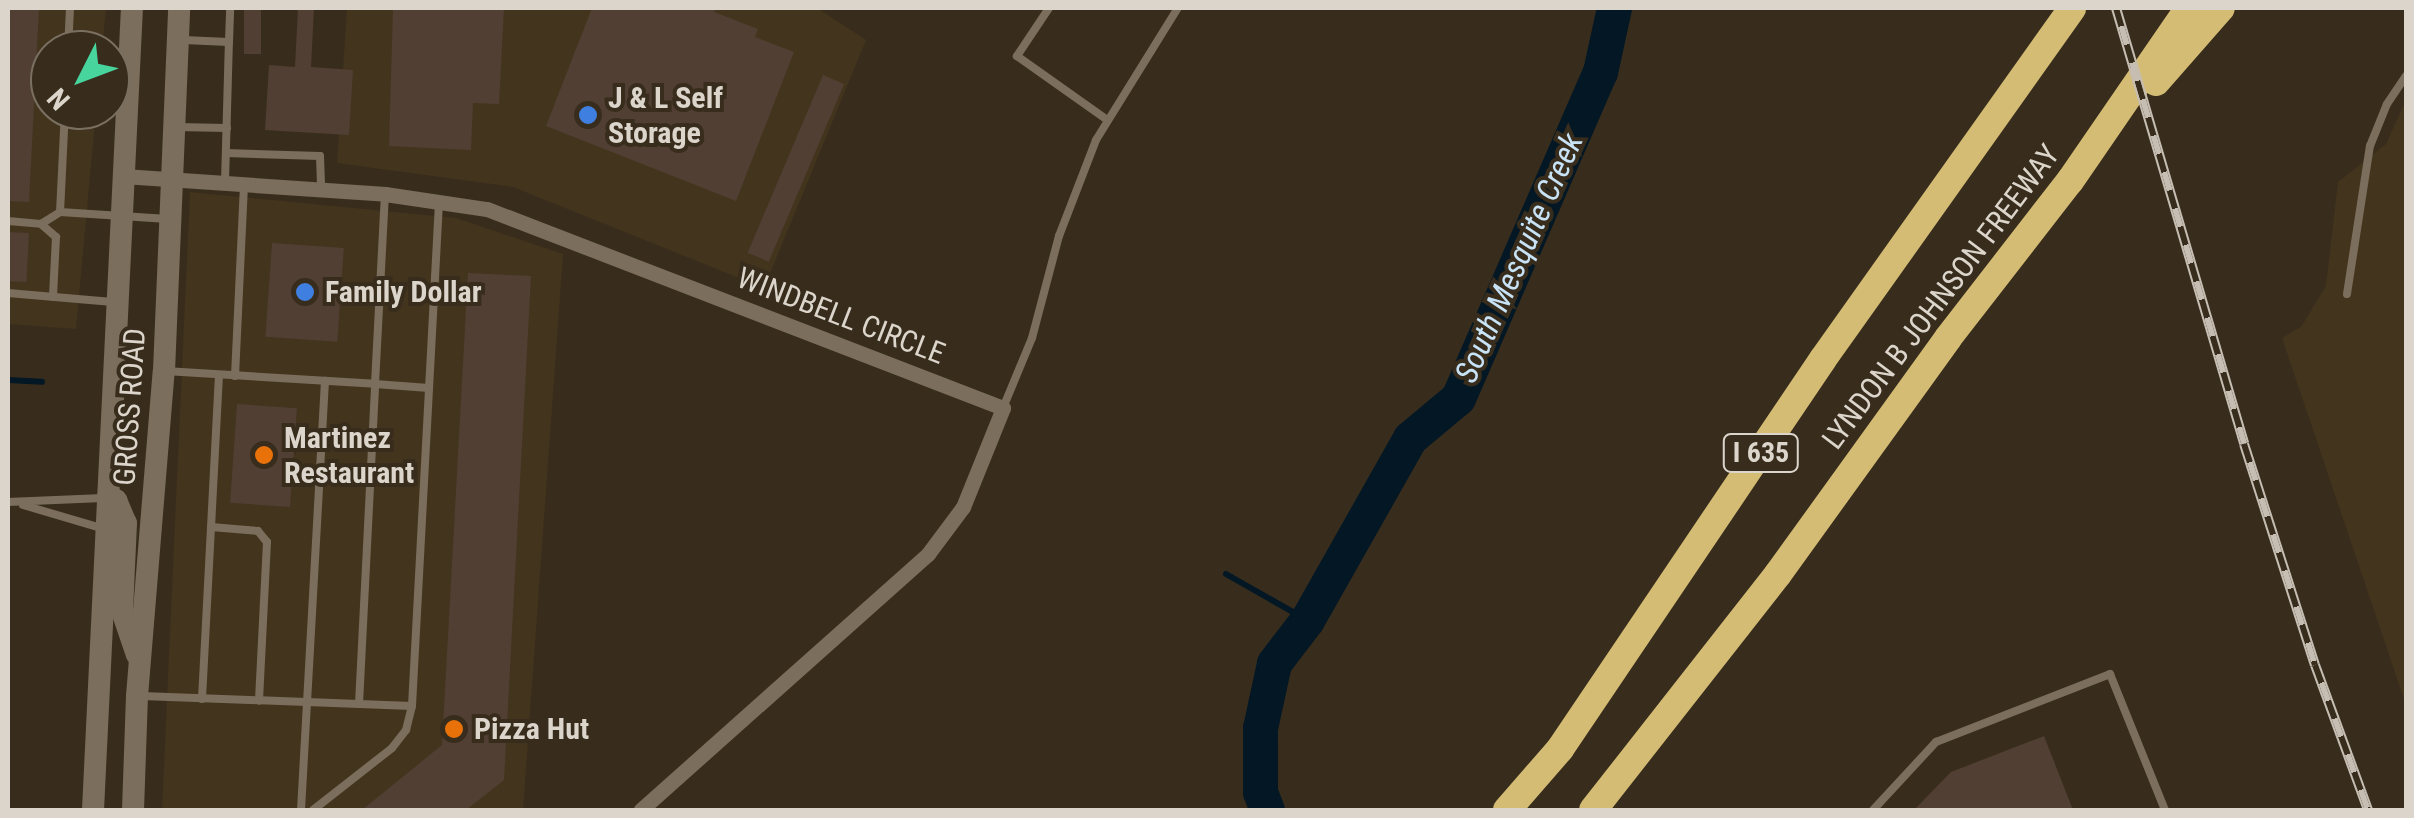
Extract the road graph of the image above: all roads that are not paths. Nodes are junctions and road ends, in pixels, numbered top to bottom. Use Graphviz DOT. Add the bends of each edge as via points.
graph roads {
  1 [pos="132,8"];
  2 [pos="179,8"];
  3 [pos="230,8"];
  4 [pos="1049,8"];
  5 [pos="1178,8"];
  6 [pos="2050,8"];
  7 [pos="2072,8"];
  8 [pos="2189,8"];
  9 [pos="2222,8"];
  10 [pos="178,40"];
  11 [pos="229,42"];
  12 [pos="2406,76"];
  13 [pos="2012,80"];
  14 [pos="1106,118"];
  15 [pos="176,126"];
  16 [pos="227,128"];
  17 [pos="64,130"];
  18 [pos="226,153"];
  19 [pos="123,176"];
  20 [pos="174,180"];
  21 [pos="2070,181"];
  22 [pos="225,184"];
  23 [pos="244,185"];
  24 [pos="321,189"];
  25 [pos="385,194"];
  26 [pos="439,199"];
  27 [pos="60,212"];
  28 [pos="121,215"];
  29 [pos="172,220"];
  30 [pos="8,221"];
  31 [pos="42,224"];
  32 [pos="8,293"];
  33 [pos="2347,294"];
  34 [pos="53,297"];
  35 [pos="117,303"];
  36 [pos="164,371"];
  37 [pos="219,374"];
  38 [pos="234,376"];
  39 [pos="326,381"];
  40 [pos="375,384"];
  41 [pos="429,388"];
  42 [pos="1002,408"];
  43 [pos="108,497"];
  44 [pos="11,502"];
  45 [pos="211,527"];
  46 [pos="106,530"];
  47 [pos="139,663"];
  48 [pos="137,696"];
  49 [pos="202,699"];
  50 [pos="259,701"];
  51 [pos="307,702"];
  52 [pos="360,704"];
  53 [pos="412,706"];
  54 [pos="93,810"];
  55 [pos="133,810"];
  56 [pos="301,810"];
  57 [pos="313,810"];
  58 [pos="641,810"];
  59 [pos="1507,810"];
  60 [pos="1593,810"];
  61 [pos="1873,810"];
  62 [pos="2166,810"];
  1 -- 19 [label="main road, GROSS ROAD"];
  2 -- 10 [label="main road, GROSS ROAD"];
  3 -- 11 [label="lane"];
  4 -- 14 [label="lane" via="1017,56"];
  5 -- 14 [label="lane"];
  6 -- 13 [label="highway"];
  7 -- 13 [label="highway"];
  8 -- 21 [label="highway, LYNDON B JOHNSON FREEWAY / I 635"];
  9 -- 21 [label="highway"];
  10 -- 11 [label="lane"];
  10 -- 15 [label="main road, GROSS ROAD"];
  11 -- 16 [label="lane"];
  12 -- 33 [label="lane" via="2370,146"];
  13 -- 59 [label="highway, LYNDON B JOHNSON FREEWAY / I 635" via="1560,749"];
  14 -- 42 [label="lane"];
  15 -- 16 [label="lane"];
  15 -- 20 [label="main road, GROSS ROAD"];
  16 -- 18 [label="lane"];
  17 -- 27 [label="lane"];
  18 -- 22 [label="lane"];
  18 -- 24 [label="lane" via="320,156"];
  19 -- 20 [label="street, WINDBELL CIRCLE"];
  19 -- 28 [label="main road, GROSS ROAD"];
  20 -- 22 [label="street, WINDBELL CIRCLE"];
  20 -- 29 [label="main road, GROSS ROAD"];
  21 -- 60 [label="highway, LYNDON B JOHNSON FREEWAY / I 635" via="1701,677"];
  22 -- 23 [label="street, WINDBELL CIRCLE"];
  23 -- 24 [label="street, WINDBELL CIRCLE"];
  23 -- 38 [label="lane"];
  24 -- 25 [label="street, WINDBELL CIRCLE"];
  25 -- 26 [label="street, WINDBELL CIRCLE"];
  25 -- 40 [label="lane"];
  26 -- 41 [label="lane"];
  26 -- 42 [label="street, WINDBELL CIRCLE" via="498,213"];
  27 -- 28 [label="lane"];
  27 -- 31 [label="lane"];
  28 -- 29 [label="lane"];
  28 -- 35 [label="main road, GROSS ROAD"];
  29 -- 36 [label="main road, GROSS ROAD"];
  30 -- 31 [label="lane"];
  31 -- 34 [label="lane" via="56,237"];
  32 -- 34 [label="lane"];
  34 -- 35 [label="lane"];
  35 -- 43 [label="main road, GROSS ROAD"];
  36 -- 37 [label="lane"];
  36 -- 47 [label="main road, GROSS ROAD"];
  37 -- 38 [label="lane"];
  37 -- 45 [label="lane"];
  38 -- 39 [label="lane"];
  39 -- 40 [label="lane"];
  39 -- 51 [label="lane"];
  40 -- 41 [label="lane"];
  40 -- 52 [label="lane"];
  41 -- 53 [label="lane"];
  42 -- 58 [label="street" via="963,507 928,554"];
  43 -- 44 [label="lane"];
  43 -- 46 [label="main road, GROSS ROAD"];
  43 -- 47 [label="main road" via="126,523 122,611"];
  44 -- 46 [label="lane"];
  45 -- 49 [label="lane"];
  45 -- 50 [label="lane" via="258,530 266,542"];
  46 -- 54 [label="main road, GROSS ROAD"];
  47 -- 48 [label="main road, GROSS ROAD"];
  48 -- 49 [label="lane"];
  48 -- 55 [label="main road, GROSS ROAD"];
  49 -- 50 [label="lane"];
  50 -- 51 [label="lane"];
  51 -- 52 [label="lane"];
  51 -- 56 [label="lane"];
  52 -- 53 [label="lane"];
  53 -- 57 [label="lane" via="392,748"];
  61 -- 62 [label="lane" via="1936,742 2110,674"];
}
